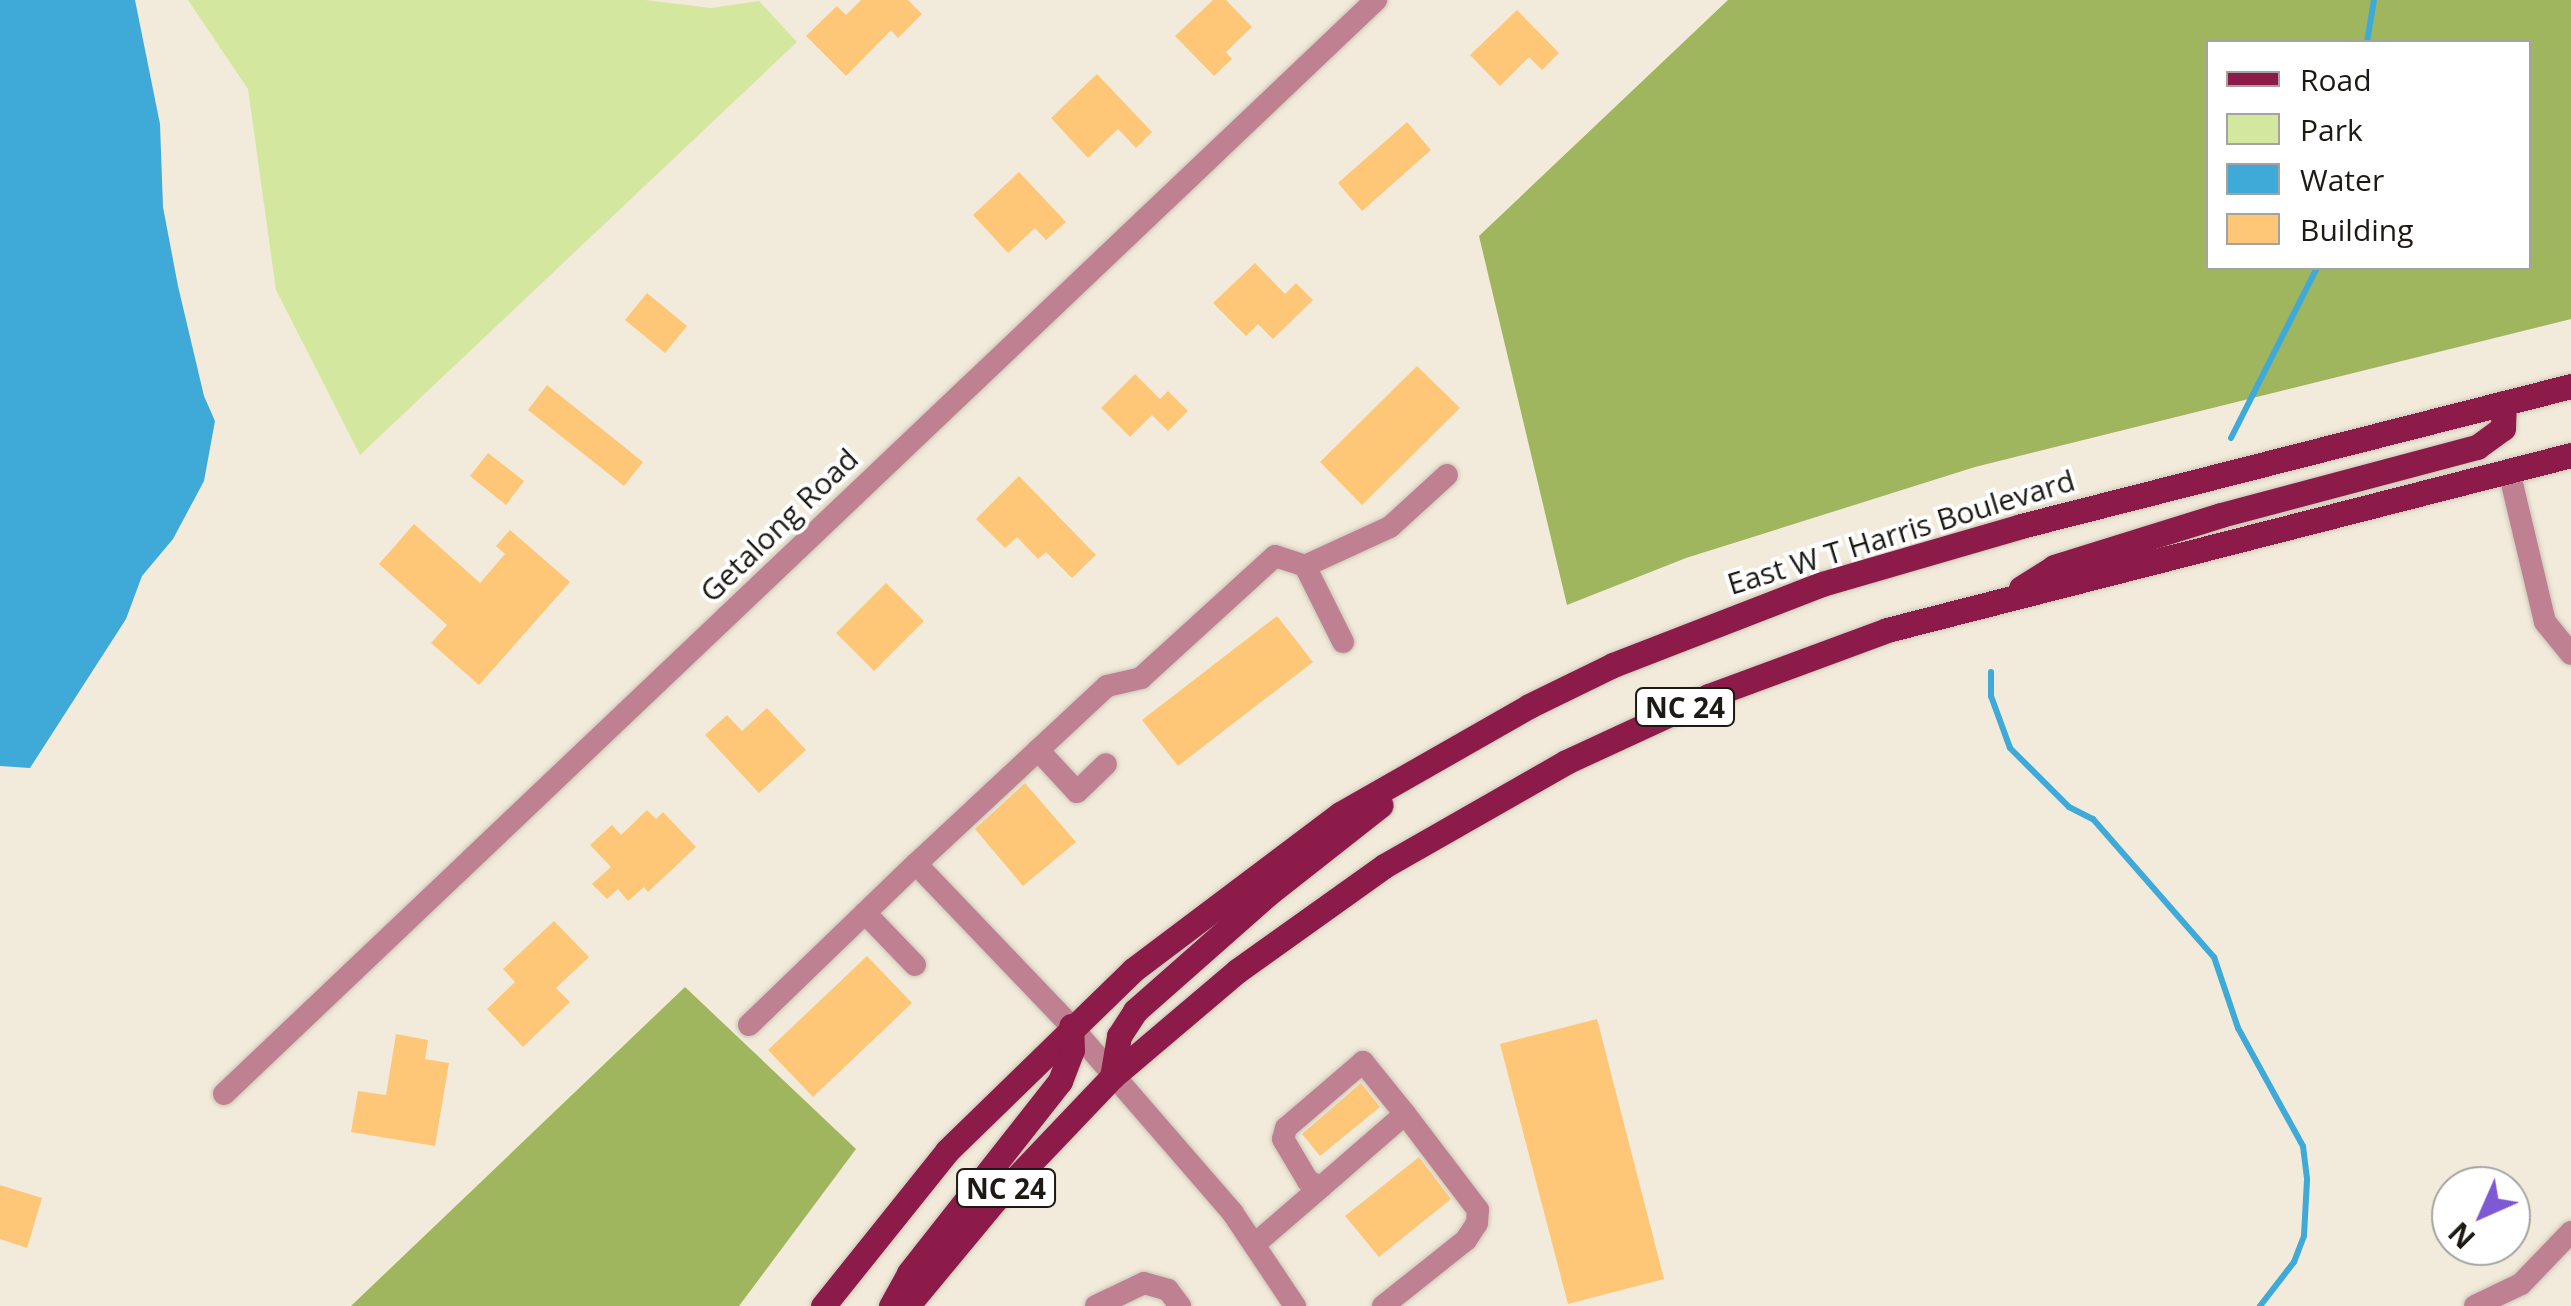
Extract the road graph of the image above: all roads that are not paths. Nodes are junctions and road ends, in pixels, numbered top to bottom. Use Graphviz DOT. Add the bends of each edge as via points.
graph roads {
  1 [pos="1376,0"];
  2 [pos="2571,386"];
  3 [pos="2504,404"];
  4 [pos="2571,455"];
  5 [pos="2509,471"];
  6 [pos="1446,474"];
  7 [pos="1305,566"];
  8 [pos="1999,601"];
  9 [pos="1343,642"];
  10 [pos="2571,654"];
  11 [pos="1460,744"];
  12 [pos="1038,750"];
  13 [pos="1106,764"];
  14 [pos="916,864"];
  15 [pos="866,913"];
  16 [pos="915,965"];
  17 [pos="749,1025"];
  18 [pos="1070,1026"];
  19 [pos="1112,1077"];
  20 [pos="224,1094"];
  21 [pos="1405,1114"];
  22 [pos="1321,1187"];
  23 [pos="2571,1232"];
  24 [pos="1254,1244"];
  25 [pos="822,1306"];
  26 [pos="891,1306"];
  27 [pos="908,1306"];
  28 [pos="1096,1306"];
  29 [pos="1180,1306"];
  30 [pos="1295,1306"];
  31 [pos="1383,1306"];
  32 [pos="2475,1306"];
  1 -- 20 [label="street, Getalong Road"];
  2 -- 3 [label="main road, East W T Harris Boulevard / NC 24"];
  3 -- 8 [label="main road" via="2503,428 2476,447 2054,567"];
  3 -- 11 [label="main road, East W T Harris Boulevard / NC 24" via="2021,526 1822,584 1612,665"];
  4 -- 5 [label="main road, NC 24"];
  5 -- 8 [label="main road, NC 24"];
  5 -- 10 [label="street" via="2544,622"];
  6 -- 7 [label="street" via="1390,528"];
  7 -- 9 [label="street"];
  7 -- 12 [label="street" via="1275,556 1140,678 1108,686"];
  8 -- 19 [label="main road, NC 24" via="1887,630 1771,671 1508,792 1334,900"];
  11 -- 18 [label="main road, East W T Harris Boulevard / NC 24" via="1271,862"];
  11 -- 19 [label="main road" via="1269,893 1134,1011 1120,1036"];
  12 -- 13 [label="street" via="1077,792"];
  12 -- 14 [label="street"];
  14 -- 15 [label="street"];
  14 -- 18 [label="street"];
  15 -- 16 [label="street"];
  15 -- 17 [label="street"];
  18 -- 19 [label="street"];
  18 -- 25 [label="main road, East W T Harris Boulevard / NC 24" via="948,1151"];
  18 -- 26 [label="main road" via="1072,1050 1060,1081 909,1273"];
  19 -- 24 [label="street"];
  19 -- 27 [label="main road, NC 24" via="995,1200"];
  21 -- 22 [label="street"];
  21 -- 22 [label="street" via="1363,1062 1286,1128 1282,1139 1308,1181"];
  21 -- 31 [label="street" via="1478,1210 1477,1223 1466,1240"];
  22 -- 24 [label="street"];
  23 -- 32 [label="street" via="2521,1284"];
  24 -- 30 [label="street"];
  28 -- 29 [label="street" via="1144,1284 1168,1290"];
}
